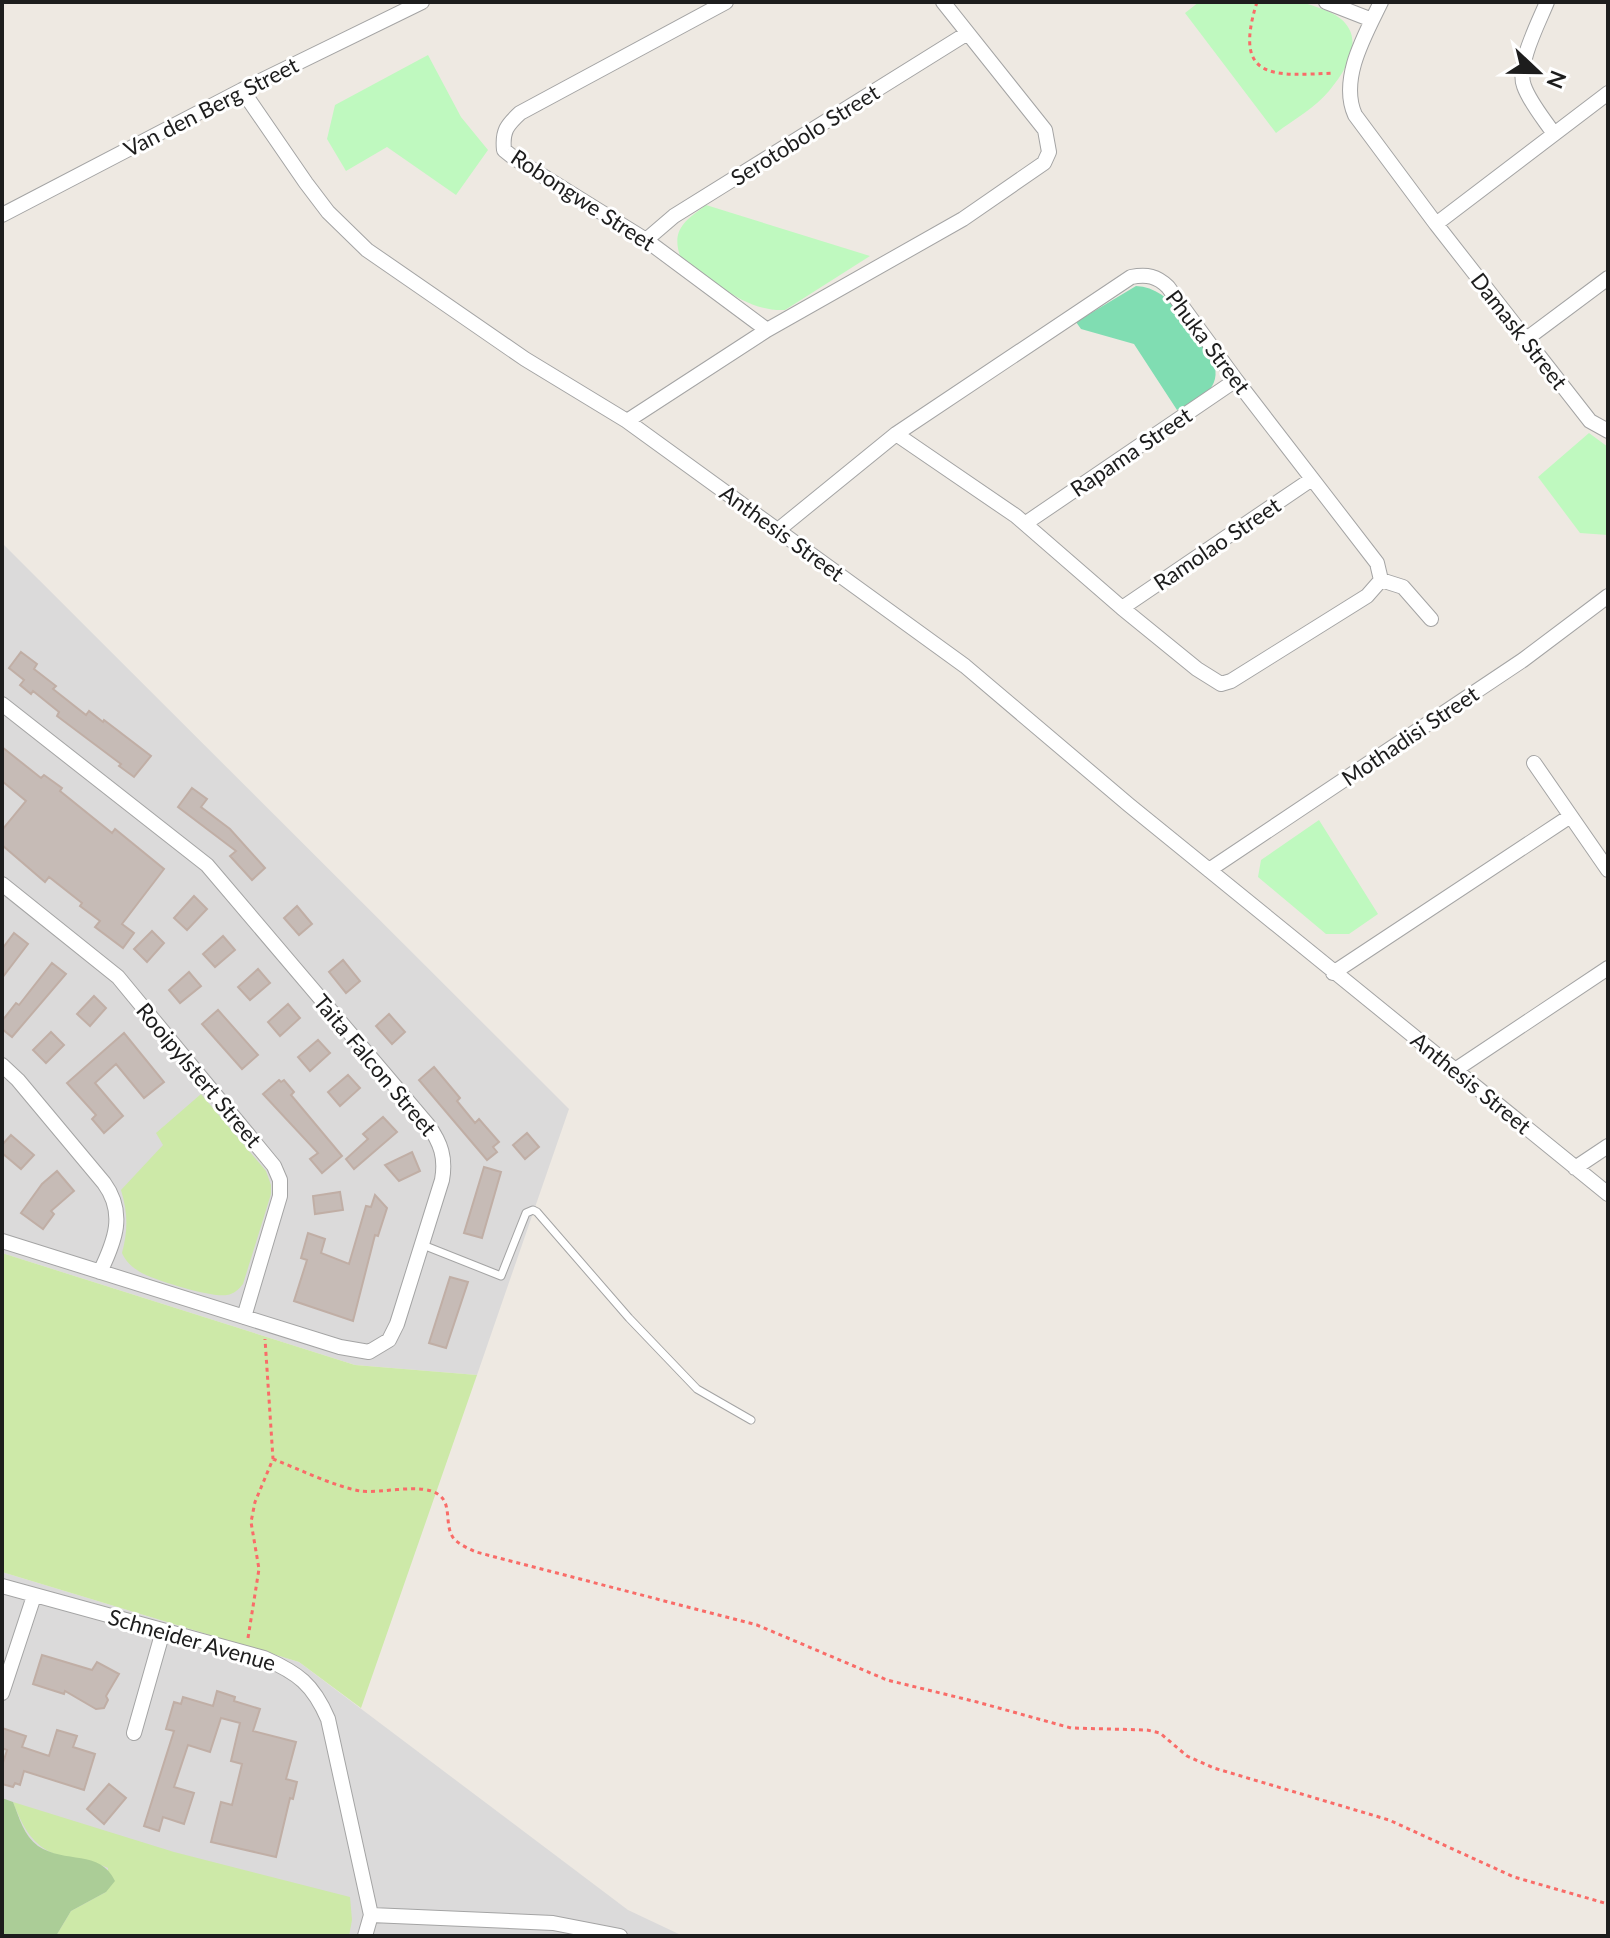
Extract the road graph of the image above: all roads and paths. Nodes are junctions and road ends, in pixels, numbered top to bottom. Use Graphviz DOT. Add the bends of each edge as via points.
graph roads {
  1 [pos="422,2"];
  2 [pos="726,2"];
  3 [pos="943,2"];
  4 [pos="1257,2"];
  5 [pos="1326,2"];
  6 [pos="1381,2"];
  7 [pos="1547,2"];
  8 [pos="1372,20"];
  9 [pos="966,34"];
  10 [pos="1353,72"];
  11 [pos="242,90"];
  12 [pos="1608,93"];
  13 [pos="1554,134"];
  14 [pos="2,215"];
  15 [pos="1436,224"];
  16 [pos="646,240"];
  17 [pos="1608,278"];
  18 [pos="767,330"];
  19 [pos="1525,340"];
  20 [pos="1236,380"];
  21 [pos="627,421"];
  22 [pos="1608,431"];
  23 [pos="896,434"];
  24 [pos="1312,479"];
  25 [pos="1026,523"];
  26 [pos="778,530"];
  27 [pos="1381,580"];
  28 [pos="1608,596"];
  29 [pos="1122,608"];
  30 [pos="1431,619"];
  31 [pos="2,704"];
  32 [pos="1534,763"];
  33 [pos="1569,817"];
  34 [pos="1209,870"];
  35 [pos="1608,870"];
  36 [pos="2,884"];
  37 [pos="1608,968"];
  38 [pos="1333,973"];
  39 [pos="2,1065"];
  40 [pos="1455,1070"];
  41 [pos="1608,1146"];
  42 [pos="1575,1168"];
  43 [pos="1608,1194"];
  44 [pos="2,1241"];
  45 [pos="423,1245"];
  46 [pos="100,1272"];
  47 [pos="244,1317"];
  48 [pos="264,1324"];
  49 [pos="751,1420"];
  50 [pos="273,1459"];
  51 [pos="2,1586"];
  52 [pos="34,1596"];
  53 [pos="163,1631"];
  54 [pos="247,1653"];
  55 [pos="2,1693"];
  56 [pos="134,1733"];
  57 [pos="1608,1904"];
  58 [pos="371,1915"];
  59 [pos="365,1936"];
  60 [pos="620,1936"];
  1 -- 11 [label="street, Van den Berg Street"];
  2 -- 16 [label="street, Robongwe Street" via="520,113 506,126 504,150"];
  3 -- 9 [label="street"];
  4 -- 10 [label="path" via="1251,49 1265,70 1282,75"];
  5 -- 8 [label="street"];
  6 -- 8 [label="street, Damask Street"];
  7 -- 13 [label="street" via="1522,77"];
  8 -- 10 [label="street, Damask Street"];
  9 -- 16 [label="street, Serotobolo Street" via="674,216"];
  9 -- 18 [label="street" via="1045,130 1049,152 1044,163 963,219"];
  10 -- 15 [label="street, Damask Street" via="1349,102 1355,115"];
  11 -- 14 [label="street, Van den Berg Street"];
  11 -- 21 [label="street, Anthesis Street" via="328,212 367,250 525,359"];
  12 -- 13 [label="street"];
  13 -- 15 [label="street"];
  15 -- 19 [label="street, Damask Street"];
  16 -- 18 [label="street, Robongwe Street"];
  17 -- 19 [label="street"];
  18 -- 21 [label="street"];
  19 -- 22 [label="street, Damask Street" via="1590,421"];
  20 -- 23 [label="street, Phuka Street" via="1159,278 1131,277"];
  20 -- 24 [label="street, Phuka Street"];
  20 -- 25 [label="street, Rapama Street"];
  21 -- 26 [label="street, Anthesis Street"];
  23 -- 25 [label="street"];
  23 -- 26 [label="street, Phuka Street"];
  24 -- 27 [label="street, Phuka Street" via="1377,563"];
  24 -- 29 [label="street, Ramolao Street"];
  25 -- 29 [label="street"];
  26 -- 34 [label="street, Anthesis Street" via="965,666"];
  27 -- 29 [label="street" via="1367,596 1221,684"];
  27 -- 30 [label="street" via="1403,587"];
  28 -- 34 [label="street, Mothadisi Street" via="1523,660"];
  31 -- 45 [label="street, Taita Falcon Street" via="207,865 428,1125 444,1165"];
  32 -- 33 [label="street"];
  33 -- 35 [label="street"];
  33 -- 38 [label="street"];
  34 -- 38 [label="street, Anthesis Street"];
  36 -- 47 [label="street, Rooipylstert Street" via="118,977 274,1166 280,1196"];
  37 -- 40 [label="street"];
  38 -- 40 [label="street, Anthesis Street"];
  39 -- 46 [label="street" via="114,1199 117,1227"];
  40 -- 42 [label="street, Anthesis Street"];
  41 -- 42 [label="street"];
  42 -- 43 [label="street, Anthesis Street"];
  44 -- 46 [label="street, Taita Falcon Street"];
  45 -- 48 [label="street, Taita Falcon Street" via="393,1333 374,1350 356,1351"];
  45 -- 49 [label="lane" via="501,1276 526,1213 537,1212 679,1372 697,1389"];
  46 -- 47 [label="street, Taita Falcon Street"];
  47 -- 48 [label="street, Taita Falcon Street"];
  48 -- 50 [label="path"];
  50 -- 54 [label="path" via="251,1522 259,1569"];
  50 -- 57 [label="path" via="361,1491 438,1494 446,1503 453,1538 476,1552 757,1625 887,1680 1071,1728 1160,1733 1187,1756 1214,1768 1389,1820 1514,1877"];
  51 -- 52 [label="street, Schneider Avenue"];
  52 -- 53 [label="street, Schneider Avenue"];
  52 -- 55 [label="street"];
  53 -- 54 [label="street, Schneider Avenue"];
  53 -- 56 [label="street"];
  54 -- 58 [label="street, Schneider Avenue" via="291,1670 320,1701"];
  58 -- 59 [label="street, Schneider Avenue"];
  58 -- 60 [label="street" via="553,1923"];
}
